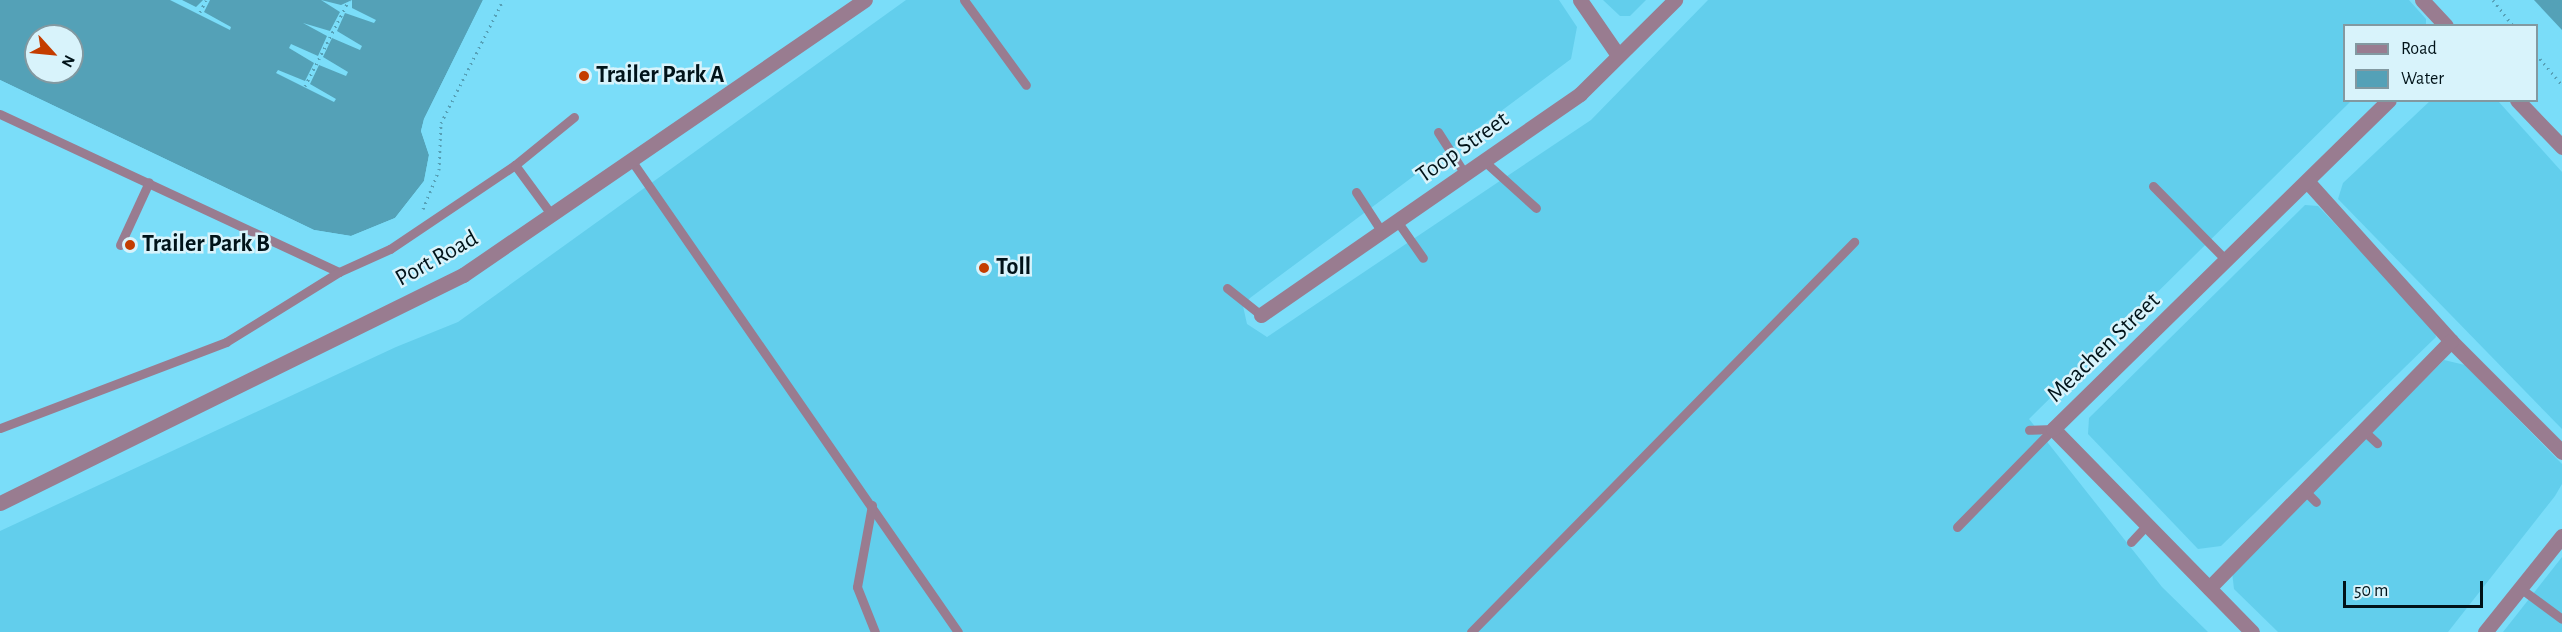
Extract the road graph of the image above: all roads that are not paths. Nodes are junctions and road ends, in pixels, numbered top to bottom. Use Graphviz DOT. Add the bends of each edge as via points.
graph roads {
  1 [pos="865,0"];
  2 [pos="964,0"];
  3 [pos="1580,0"];
  4 [pos="1675,0"];
  5 [pos="2422,0"];
  6 [pos="2444,24"];
  7 [pos="1618,55"];
  8 [pos="1026,85"];
  9 [pos="2387,102"];
  10 [pos="2519,102"];
  11 [pos="0,114"];
  12 [pos="574,117"];
  13 [pos="1438,132"];
  14 [pos="2562,147"];
  15 [pos="631,160"];
  16 [pos="1484,161"];
  17 [pos="515,165"];
  18 [pos="1465,174"];
  19 [pos="2307,181"];
  20 [pos="149,182"];
  21 [pos="2153,186"];
  22 [pos="1356,192"];
  23 [pos="1536,208"];
  24 [pos="551,214"];
  25 [pos="1397,221"];
  26 [pos="1382,232"];
  27 [pos="1854,242"];
  28 [pos="120,245"];
  29 [pos="1423,258"];
  30 [pos="2226,260"];
  31 [pos="339,272"];
  32 [pos="1227,288"];
  33 [pos="1261,315"];
  34 [pos="2451,341"];
  35 [pos="0,428"];
  36 [pos="2053,429"];
  37 [pos="2029,430"];
  38 [pos="2364,431"];
  39 [pos="2377,443"];
  40 [pos="2562,452"];
  41 [pos="0,502"];
  42 [pos="872,505"];
  43 [pos="2148,524"];
  44 [pos="1957,527"];
  45 [pos="2562,536"];
  46 [pos="2131,542"];
  47 [pos="2209,588"];
  48 [pos="2520,588"];
  49 [pos="2562,619"];
  50 [pos="875,632"];
  51 [pos="958,632"];
  52 [pos="1471,632"];
  53 [pos="2252,632"];
  54 [pos="2485,632"];
  1 -- 15 [label="street, Port Road"];
  2 -- 8 [label="lane"];
  3 -- 7 [label="street"];
  4 -- 7 [label="street, Toop Street"];
  5 -- 6 [label="street"];
  7 -- 16 [label="street, Toop Street" via="1580,94"];
  9 -- 19 [label="street, Meachen Street"];
  10 -- 14 [label="street"];
  11 -- 20 [label="lane"];
  12 -- 17 [label="lane"];
  13 -- 18 [label="lane"];
  15 -- 24 [label="street, Port Road"];
  15 -- 42 [label="lane"];
  16 -- 18 [label="street, Toop Street"];
  16 -- 23 [label="lane"];
  17 -- 24 [label="lane"];
  17 -- 31 [label="lane" via="410,235"];
  18 -- 25 [label="street, Toop Street"];
  19 -- 30 [label="street, Meachen Street"];
  19 -- 34 [label="street"];
  20 -- 28 [label="lane"];
  20 -- 31 [label="lane"];
  21 -- 30 [label="lane"];
  22 -- 26 [label="lane"];
  24 -- 41 [label="street, Port Road" via="463,275"];
  25 -- 26 [label="street, Toop Street"];
  25 -- 29 [label="lane"];
  26 -- 33 [label="street, Toop Street"];
  27 -- 52 [label="lane"];
  30 -- 36 [label="street, Meachen Street"];
  31 -- 35 [label="lane" via="226,342"];
  32 -- 33 [label="lane"];
  34 -- 38 [label="street"];
  34 -- 40 [label="street"];
  36 -- 37 [label="lane"];
  36 -- 43 [label="street, Meachen Street"];
  36 -- 44 [label="lane"];
  38 -- 39 [label="lane"];
  38 -- 47 [label="street" via="2311,497"];
  42 -- 50 [label="lane" via="857,587"];
  42 -- 51 [label="lane"];
  43 -- 46 [label="lane"];
  43 -- 47 [label="street, Meachen Street"];
  45 -- 48 [label="street"];
  47 -- 53 [label="street, Meachen Street"];
  48 -- 49 [label="lane"];
  48 -- 54 [label="street"];
}
